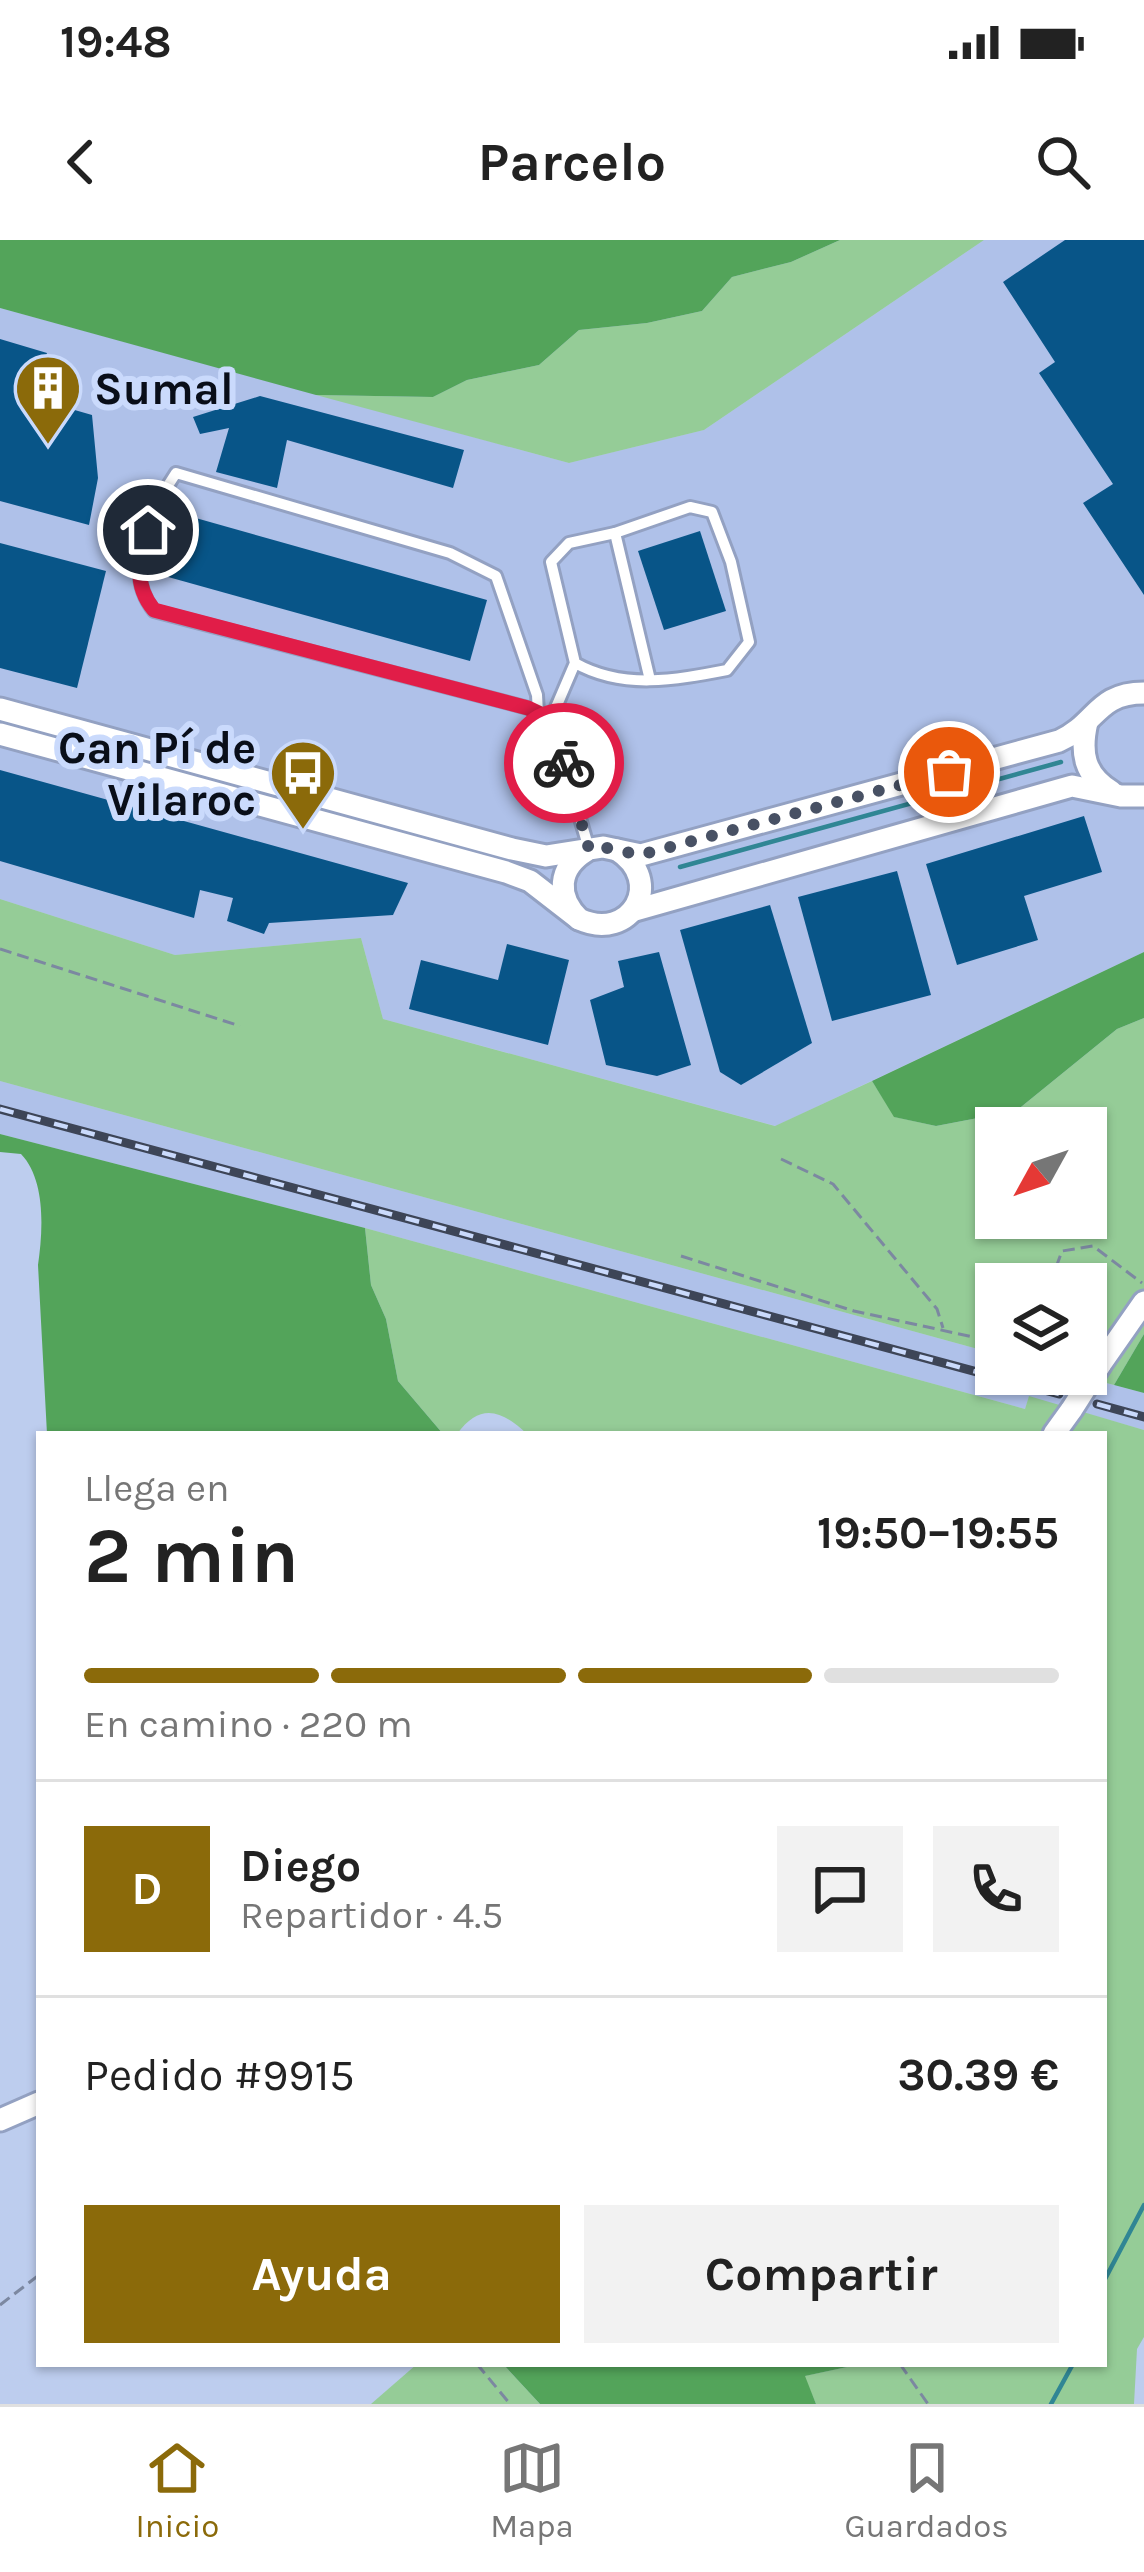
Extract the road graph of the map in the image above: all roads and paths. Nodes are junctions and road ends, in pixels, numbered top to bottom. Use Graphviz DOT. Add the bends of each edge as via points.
graph roads {
  1 [pos="615,533"];
  2 [pos="575,663"];
  3 [pos="650,680"];
  4 [pos="1144,693"];
  5 [pos="0,709"];
  6 [pos="538,713"];
  7 [pos="551,719"];
  8 [pos="1088,721"];
  9 [pos="0,734"];
  10 [pos="1133,796"];
  11 [pos="589,849"];
  12 [pos="616,850"];
  13 [pos="632,911"];
  14 [pos="579,919"];
  15 [pos="0,950"];
  16 [pos="239,1026"];
  17 [pos="782,1159"];
  18 [pos="681,1256"];
  19 [pos="1057,1263"];
  20 [pos="1144,1284"];
  21 [pos="1144,1302"];
  22 [pos="944,1330"];
  23 [pos="975,1337"];
  24 [pos="1056,1431"];
  25 [pos="36,2104"];
  26 [pos="0,2120"];
  27 [pos="36,2277"];
  28 [pos="0,2305"];
  29 [pos="479,2367"];
  30 [pos="901,2367"];
  31 [pos="510,2404"];
  32 [pos="928,2404"];
  1 -- 2 [label="lane" via="569,543 550,562"];
  1 -- 3 [label="lane"];
  1 -- 3 [label="lane" via="690,507 712,512 731,562 749,642 727,670"];
  2 -- 3 [label="lane" via="598,676"];
  2 -- 7 [label="lane"];
  4 -- 8 [label="street" via="1112,698"];
  5 -- 11 [label="street" via="512,849 546,856"];
  6 -- 6 [label="lane" via="496,576 450,553 176,473 159,500 138,560 142,596 154,610"];
  6 -- 7 [label="lane"];
  7 -- 11 [label="lane"];
  8 -- 10 [label="street" via="1084,762 1094,778"];
  8 -- 12 [label="street" via="1060,740 654,855"];
  9 -- 14 [label="street" via="506,872"];
  10 -- 13 [label="street" via="1072,786"];
  11 -- 12 [label="street"];
  11 -- 14 [label="street" via="562,879 565,902"];
  12 -- 13 [label="street" via="640,878"];
  13 -- 14 [label="street" via="605,926"];
  15 -- 16 [label="path"];
  17 -- 22 [label="path" via="833,1184 938,1310"];
  18 -- 22 [label="path" via="854,1311"];
  19 -- 20 [label="path" via="1061,1251 1094,1246"];
  21 -- 24 [label="street, bridge"];
  22 -- 23 [label="path"];
  25 -- 26 [label="street"];
  27 -- 28 [label="path"];
  29 -- 31 [label="path"];
  30 -- 32 [label="path"];
}
